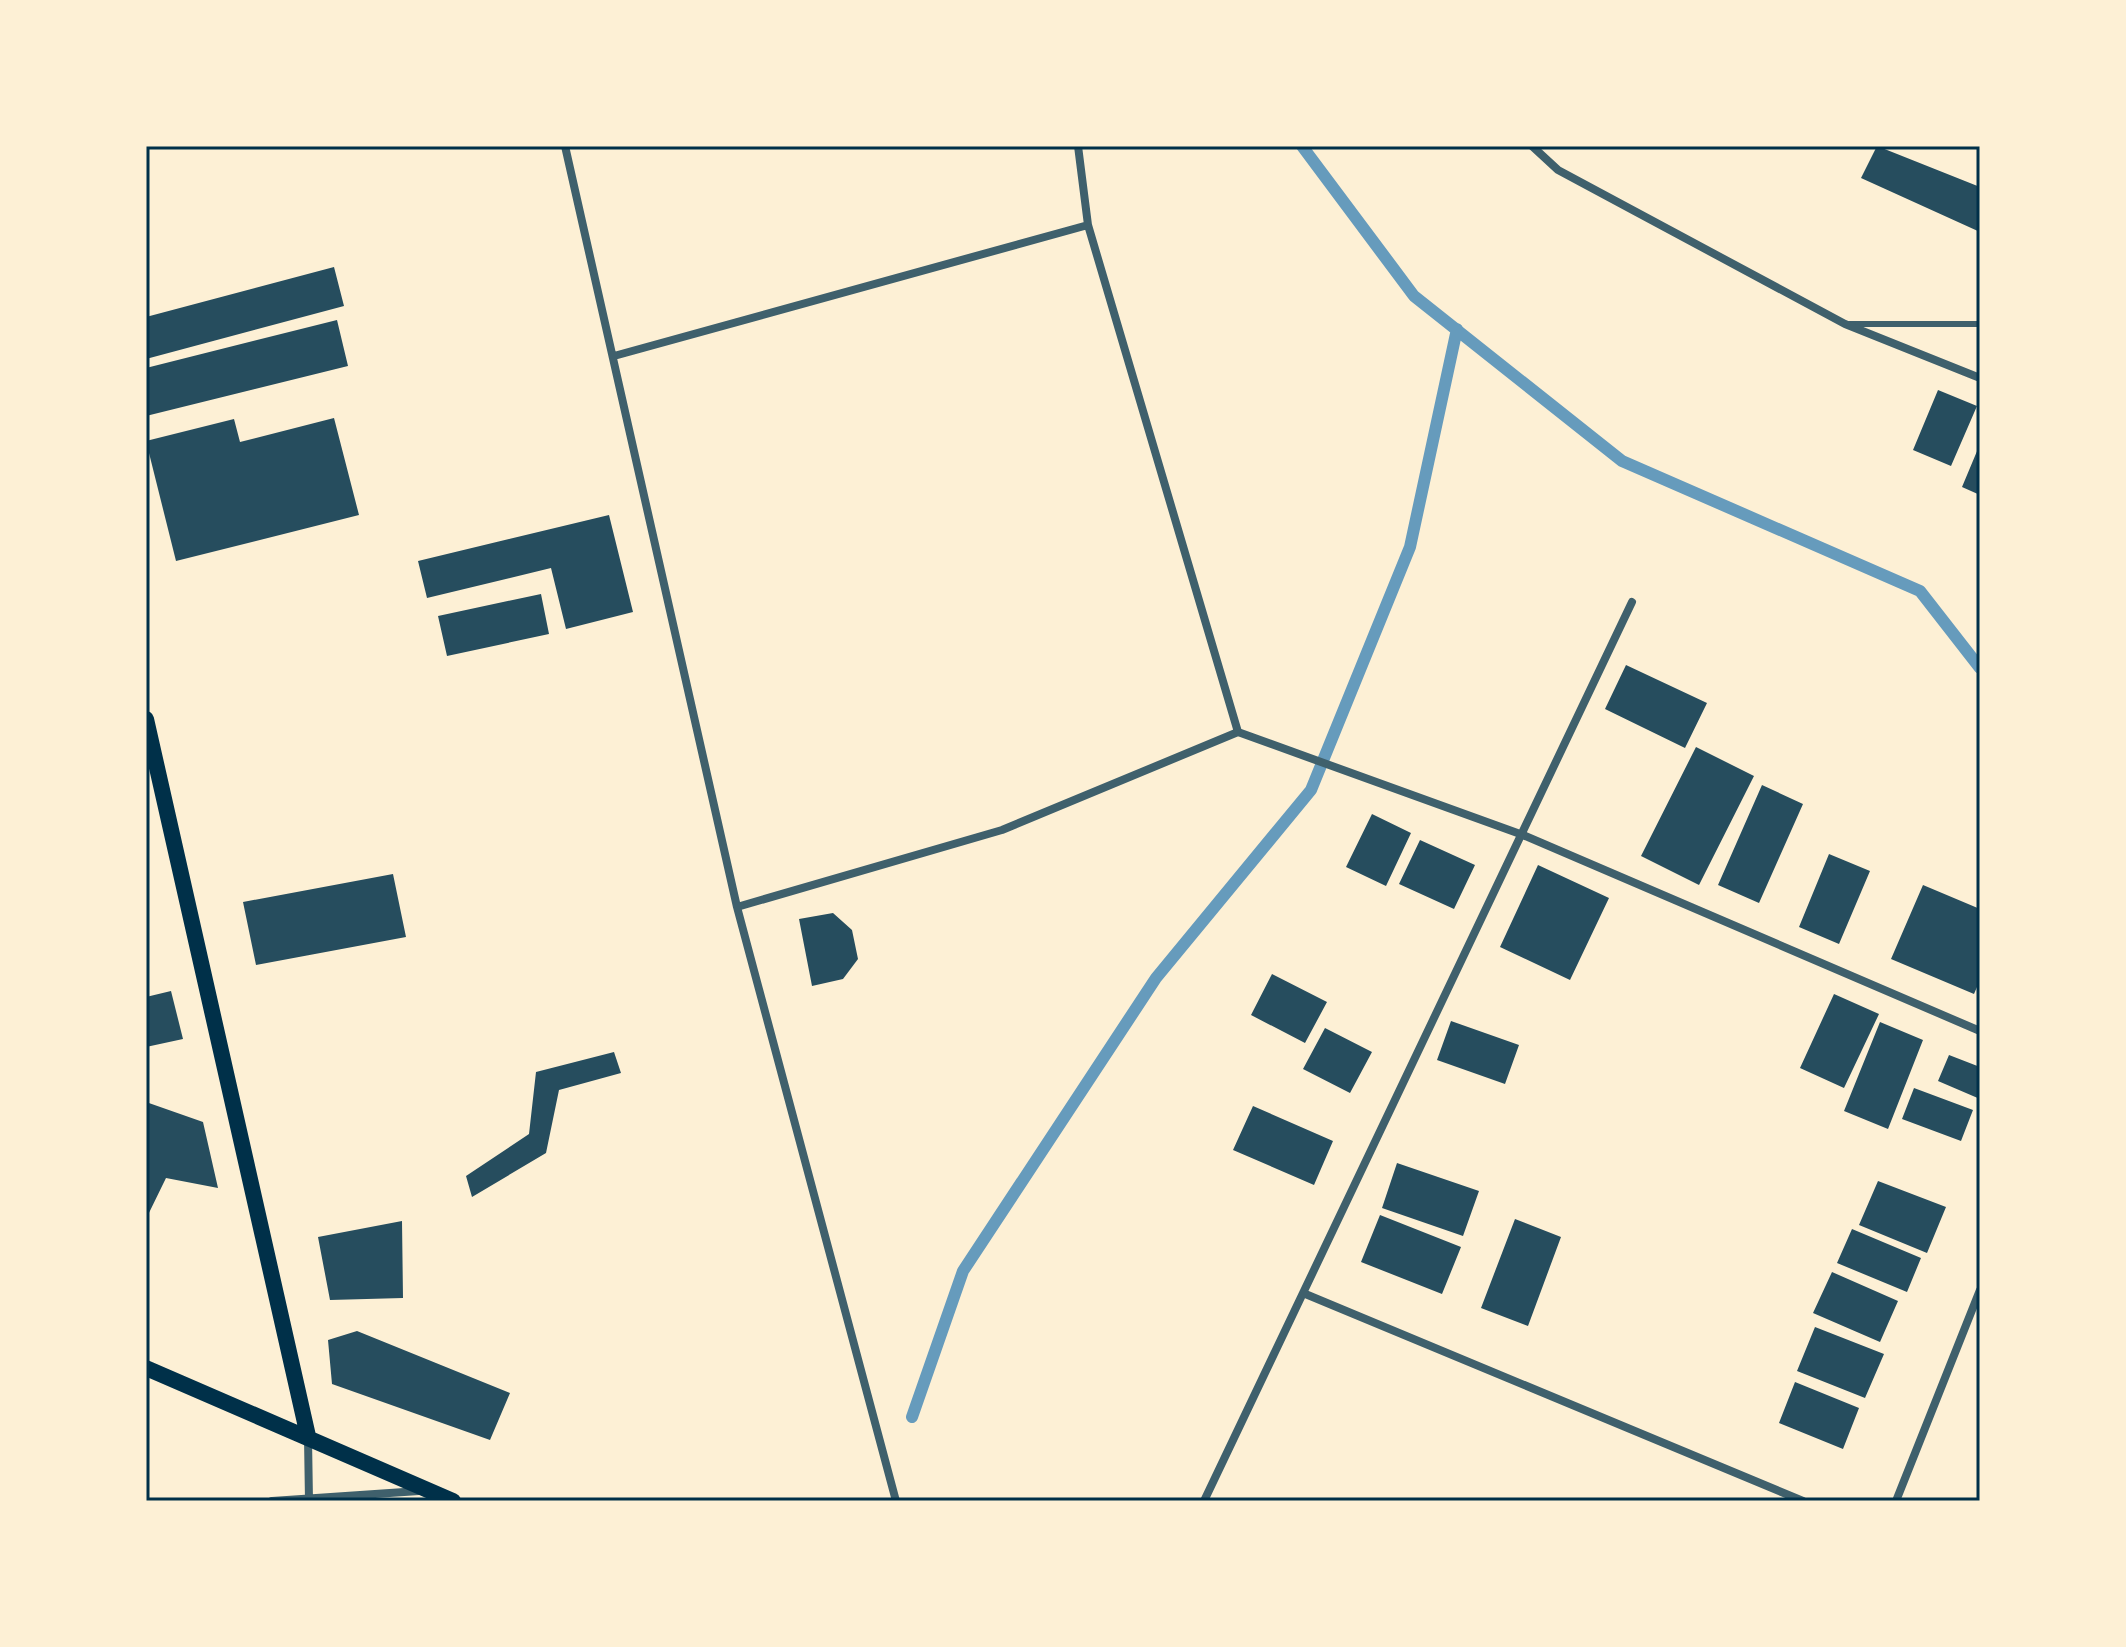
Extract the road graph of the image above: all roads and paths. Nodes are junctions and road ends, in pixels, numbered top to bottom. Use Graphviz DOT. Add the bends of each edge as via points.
graph roads {
  1 [pos="565,146"];
  2 [pos="1078,146"];
  3 [pos="1532,146"];
  4 [pos="1088,225"];
  5 [pos="1845,324"];
  6 [pos="1980,324"];
  7 [pos="614,356"];
  8 [pos="1980,378"];
  9 [pos="1632,602"];
  10 [pos="146,719"];
  11 [pos="1238,732"];
  12 [pos="1523,835"];
  13 [pos="737,907"];
  14 [pos="1980,1031"];
  15 [pos="1980,1290"];
  16 [pos="1303,1293"];
  17 [pos="146,1368"];
  18 [pos="308,1436"];
  19 [pos="429,1490"];
  20 [pos="309,1500"];
  21 [pos="272,1501"];
  22 [pos="453,1501"];
  23 [pos="896,1501"];
  24 [pos="1204,1501"];
  25 [pos="1803,1501"];
  26 [pos="1896,1501"];
  1 -- 7 [label="street"];
  2 -- 4 [label="street"];
  3 -- 5 [label="street" via="1558,170"];
  4 -- 7 [label="street"];
  4 -- 11 [label="street"];
  5 -- 6 [label="lane"];
  5 -- 8 [label="street"];
  7 -- 13 [label="street"];
  9 -- 12 [label="street"];
  10 -- 18 [label="main road"];
  11 -- 12 [label="street"];
  11 -- 13 [label="street" via="1002,830"];
  12 -- 14 [label="street"];
  12 -- 16 [label="street"];
  13 -- 23 [label="street"];
  15 -- 26 [label="street"];
  16 -- 24 [label="street"];
  16 -- 25 [label="street"];
  17 -- 18 [label="main road"];
  18 -- 19 [label="main road"];
  18 -- 20 [label="street"];
  19 -- 20 [label="street"];
  19 -- 22 [label="main road"];
  20 -- 21 [label="street"];
}
